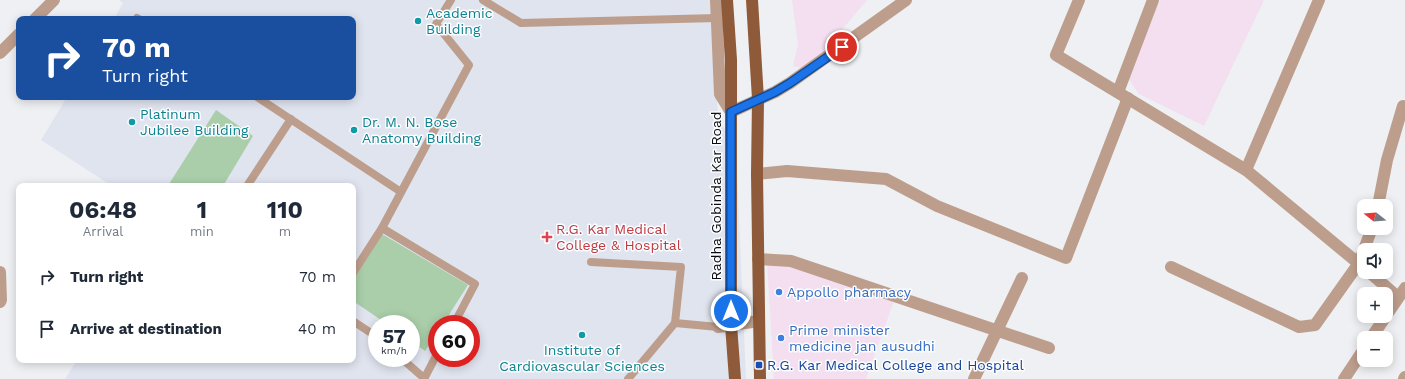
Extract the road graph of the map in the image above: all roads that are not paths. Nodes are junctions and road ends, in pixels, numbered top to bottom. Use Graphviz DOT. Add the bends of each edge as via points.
graph roads {
  1 [pos="54,0"];
  2 [pos="451,0"];
  3 [pos="483,0"];
  4 [pos="716,0"];
  5 [pos="727,0"];
  6 [pos="752,0"];
  7 [pos="906,0"];
  8 [pos="1079,0"];
  9 [pos="1153,0"];
  10 [pos="1319,0"];
  11 [pos="38,16"];
  12 [pos="717,18"];
  13 [pos="16,37"];
  14 [pos="0,53"];
  15 [pos="1123,96"];
  16 [pos="758,99"];
  17 [pos="262,100"];
  18 [pos="1404,106"];
  19 [pos="731,112"];
  20 [pos="291,119"];
  21 [pos="1246,170"];
  22 [pos="757,174"];
  23 [pos="249,183"];
  24 [pos="401,192"];
  25 [pos="1379,199"];
  26 [pos="382,228"];
  27 [pos="758,258"];
  28 [pos="591,262"];
  29 [pos="1357,263"];
  30 [pos="1171,267"];
  31 [pos="356,268"];
  32 [pos="1357,271"];
  33 [pos="0,272"];
  34 [pos="1022,278"];
  35 [pos="1381,279"];
  36 [pos="1402,292"];
  37 [pos="0,302"];
  38 [pos="1393,306"];
  39 [pos="459,315"];
  40 [pos="758,321"];
  41 [pos="356,323"];
  42 [pos="675,323"];
  43 [pos="731,325"];
  44 [pos="718,327"];
  45 [pos="368,331"];
  46 [pos="996,331"];
  47 [pos="1049,348"];
  48 [pos="1357,360"];
  49 [pos="411,367"];
  50 [pos="430,367"];
  51 [pos="424,379"];
  52 [pos="628,379"];
  53 [pos="735,379"];
  54 [pos="760,379"];
  55 [pos="974,379"];
  56 [pos="1344,379"];
  1 -- 11 [label="street"];
  2 -- 24 [label="lane" via="436,24 469,65"];
  3 -- 12 [label="lane" via="521,23"];
  4 -- 12 [label="street"];
  5 -- 19 [label="main road, Radha Gobinda Kar Road"];
  6 -- 16 [label="main road"];
  7 -- 16 [label="street" via="790,83"];
  8 -- 15 [label="street" via="1056,55"];
  9 -- 15 [label="street"];
  10 -- 21 [label="street"];
  12 -- 19 [label="street" via="720,94"];
  13 -- 14 [label="street"];
  15 -- 21 [label="street"];
  15 -- 22 [label="street" via="1066,258 937,206 886,179 787,170"];
  16 -- 19 [label="street"];
  16 -- 22 [label="main road"];
  17 -- 20 [label="lane"];
  18 -- 25 [label="street" via="1387,160"];
  19 -- 43 [label="main road, Radha Gobinda Kar Road"];
  20 -- 23 [label="lane"];
  20 -- 24 [label="lane"];
  21 -- 29 [label="street"];
  22 -- 27 [label="main road"];
  24 -- 26 [label="lane"];
  26 -- 31 [label="lane"];
  26 -- 39 [label="lane" via="475,284"];
  27 -- 40 [label="main road"];
  27 -- 46 [label="street" via="791,262"];
  28 -- 42 [label="lane" via="681,267"];
  30 -- 32 [label="street" via="1299,327 1315,325"];
  33 -- 37 [label="street"];
  34 -- 46 [label="street"];
  35 -- 36 [label="street"];
  36 -- 38 [label="street"];
  40 -- 43 [label="street"];
  40 -- 54 [label="main road"];
  41 -- 45 [label="lane"];
  42 -- 44 [label="lane"];
  42 -- 52 [label="lane"];
  43 -- 44 [label="street"];
  43 -- 53 [label="main road, Radha Gobinda Kar Road"];
  46 -- 47 [label="street"];
  46 -- 55 [label="street"];
  48 -- 56 [label="street"];
  49 -- 51 [label="lane"];
  50 -- 51 [label="lane"];
}
